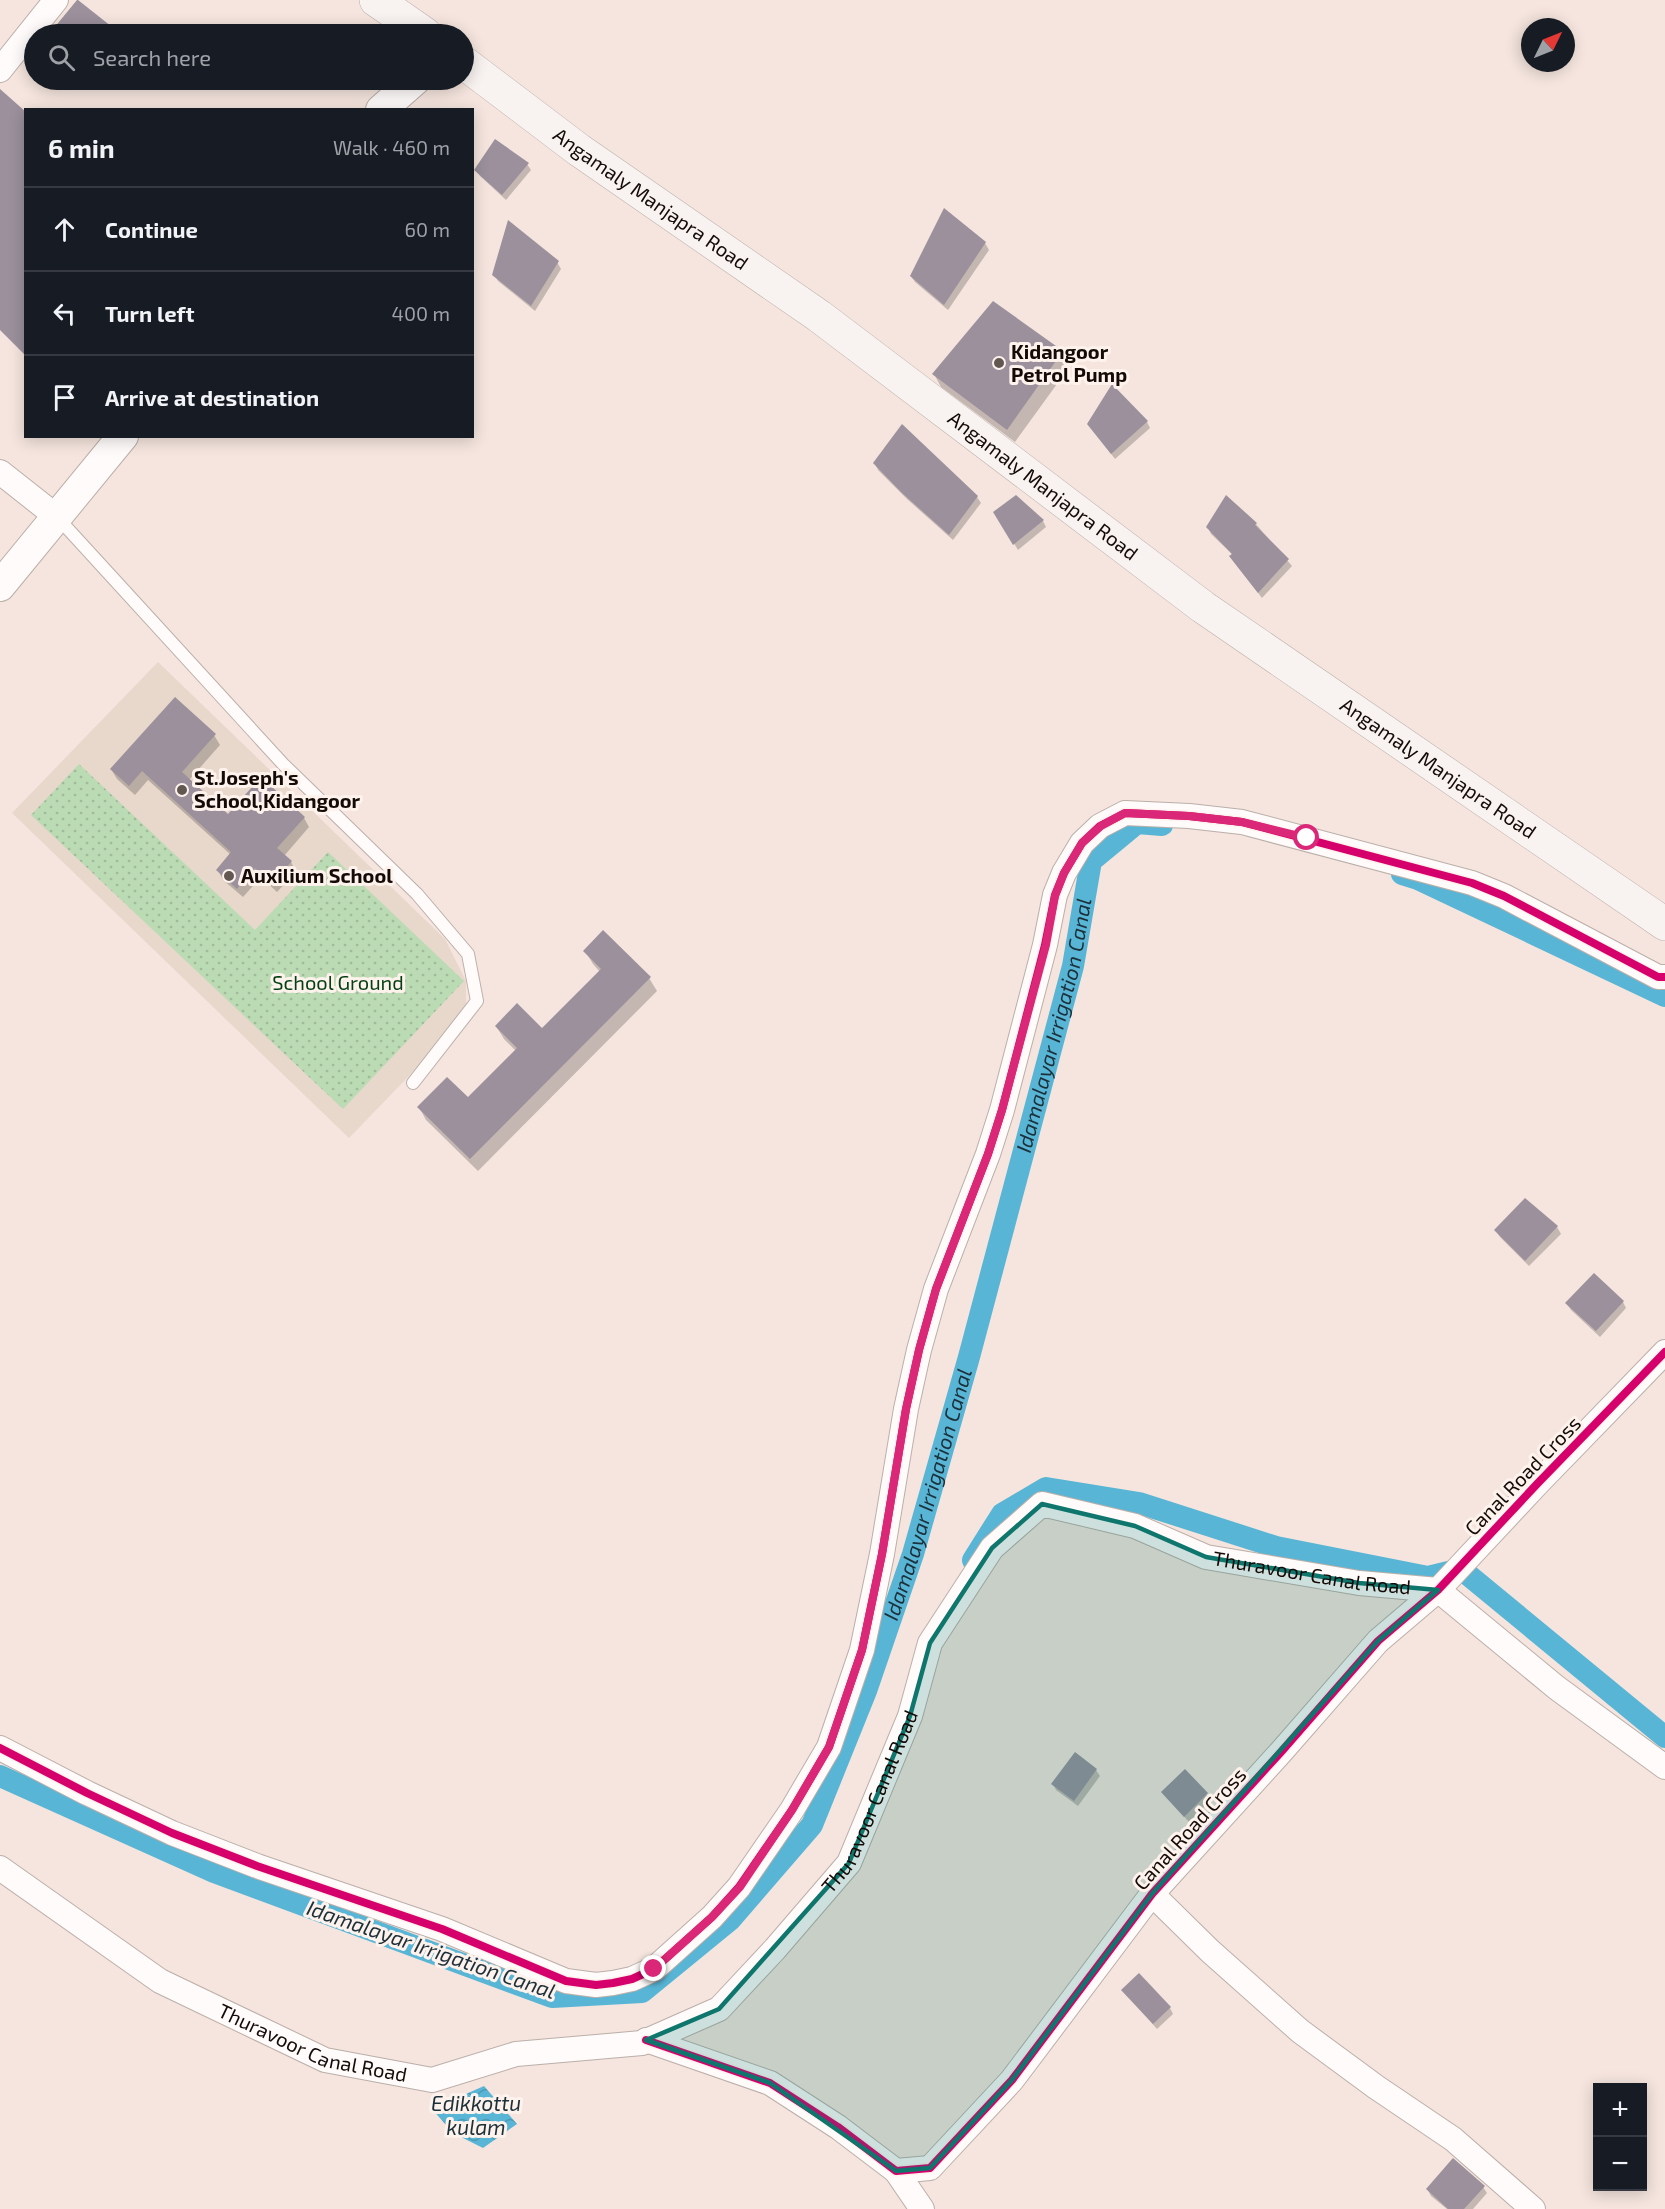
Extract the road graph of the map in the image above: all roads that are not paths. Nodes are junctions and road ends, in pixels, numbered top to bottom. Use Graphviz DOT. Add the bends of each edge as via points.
graph roads {
  1 [pos="56,0"];
  2 [pos="376,0"];
  3 [pos="37,24"];
  4 [pos="411,24"];
  5 [pos="24,40"];
  6 [pos="0,70"];
  7 [pos="474,71"];
  8 [pos="404,90"];
  9 [pos="383,108"];
  10 [pos="121,438"];
  11 [pos="0,472"];
  12 [pos="57,517"];
  13 [pos="0,586"];
  14 [pos="1665,924"];
  15 [pos="1665,977"];
  16 [pos="413,1083"];
  17 [pos="1665,1352"];
  18 [pos="1438,1590"];
  19 [pos="0,1748"];
  20 [pos="1665,1767"];
  21 [pos="0,1868"];
  22 [pos="1152,1894"];
  23 [pos="646,2040"];
  24 [pos="896,2171"];
  25 [pos="922,2209"];
  26 [pos="1533,2209"];
  1 -- 3 [label="street"];
  2 -- 4 [label="main road"];
  5 -- 6 [label="street"];
  7 -- 14 [label="main road, Angamaly Manjapra Road" via="579,150 819,316 1203,607"];
  8 -- 9 [label="street"];
  10 -- 12 [label="street"];
  11 -- 12 [label="street"];
  12 -- 13 [label="street"];
  12 -- 16 [label="lane" via="282,764 417,894 468,954 477,1001"];
  15 -- 19 [label="street" via="1658,977 1472,883 1242,822 1125,813 1101,826 1082,843 1055,896 1046,945 1002,1110 936,1289 906,1409 862,1650 829,1747 740,1887 654,1969 632,1979 596,1985 566,1981 442,1929 172,1833"];
  17 -- 18 [label="street, Canal Road Cross"];
  18 -- 20 [label="street, Thuravoor Canal Road" via="1557,1688"];
  18 -- 22 [label="street, Canal Road Cross" via="1378,1641"];
  18 -- 23 [label="street, Thuravoor Canal Road" via="1359,1582 1206,1557 1135,1526 1042,1504 992,1548 930,1643 910,1716 849,1863 719,2009"];
  21 -- 23 [label="street, Thuravoor Canal Road" via="160,1981 325,2060 432,2079 516,2054"];
  22 -- 24 [label="street, Canal Road Cross" via="1012,2080 930,2168"];
  22 -- 26 [label="street" via="1210,1952 1300,2031 1453,2139"];
  23 -- 24 [label="street" via="770,2083"];
  24 -- 25 [label="street"];
}
